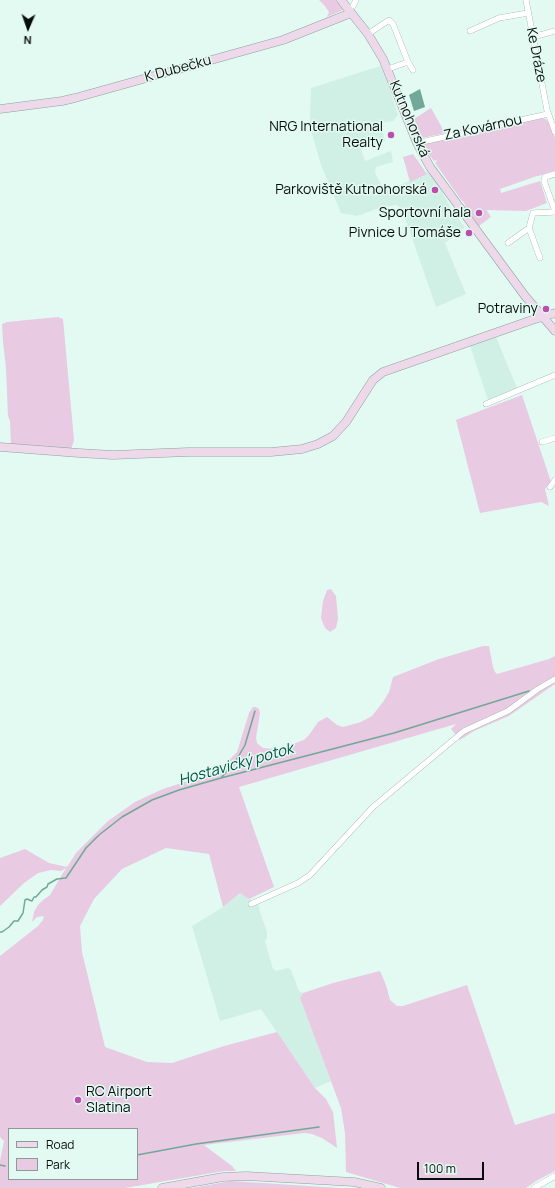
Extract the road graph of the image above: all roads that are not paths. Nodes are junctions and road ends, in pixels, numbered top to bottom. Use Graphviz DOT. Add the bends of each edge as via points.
graph roads {
  1 [pos="341,0"];
  2 [pos="526,0"];
  3 [pos="354,6"];
  4 [pos="528,13"];
  5 [pos="470,31"];
  6 [pos="555,31"];
  7 [pos="368,34"];
  8 [pos="533,37"];
  9 [pos="408,62"];
  10 [pos="388,69"];
  11 [pos="412,70"];
  12 [pos="0,109"];
  13 [pos="548,114"];
  14 [pos="554,128"];
  15 [pos="417,143"];
  16 [pos="555,174"];
  17 [pos="555,212"];
  18 [pos="529,228"];
  19 [pos="508,243"];
  20 [pos="540,258"];
  21 [pos="555,313"];
  22 [pos="543,317"];
  23 [pos="555,331"];
  24 [pos="555,375"];
  25 [pos="486,404"];
  26 [pos="555,438"];
  27 [pos="542,442"];
  28 [pos="0,447"];
  29 [pos="555,480"];
  30 [pos="550,487"];
  31 [pos="555,679"];
  32 [pos="251,904"];
  33 [pos="555,1176"];
  34 [pos="162,1188"];
  35 [pos="381,1188"];
  36 [pos="534,1188"];
  1 -- 3 [label="street, Kutnohorská"];
  2 -- 4 [label="street, Ke Dráze"];
  3 -- 7 [label="street, Kutnohorská"];
  3 -- 12 [label="street, K Dubečku" via="283,40 90,94"];
  4 -- 5 [label="street" via="499,18"];
  4 -- 8 [label="street, Ke Dráze"];
  6 -- 8 [label="street"];
  7 -- 9 [label="street" via="389,20"];
  7 -- 10 [label="street, Kutnohorská"];
  8 -- 13 [label="street, Ke Dráze"];
  9 -- 10 [label="street"];
  9 -- 11 [label="street"];
  10 -- 15 [label="street, Kutnohorská"];
  13 -- 14 [label="street, Ke Dráze"];
  13 -- 15 [label="street, Za Kovárnou"];
  15 -- 22 [label="street, Kutnohorská" via="433,171"];
  16 -- 17 [label="street" via="545,177 544,183"];
  17 -- 18 [label="street" via="532,213"];
  18 -- 19 [label="street"];
  18 -- 20 [label="street"];
  21 -- 22 [label="street"];
  22 -- 23 [label="street, Kutnohorská"];
  22 -- 28 [label="street" via="388,370 378,376 333,436 302,449 271,452 113,455"];
  24 -- 25 [label="street"];
  26 -- 27 [label="street"];
  29 -- 30 [label="street"];
  31 -- 32 [label="street" via="538,688 508,711 464,731 373,807 310,875"];
  33 -- 36 [label="street"];
  34 -- 35 [label="street" via="223,1177 246,1176 354,1182"];
}
